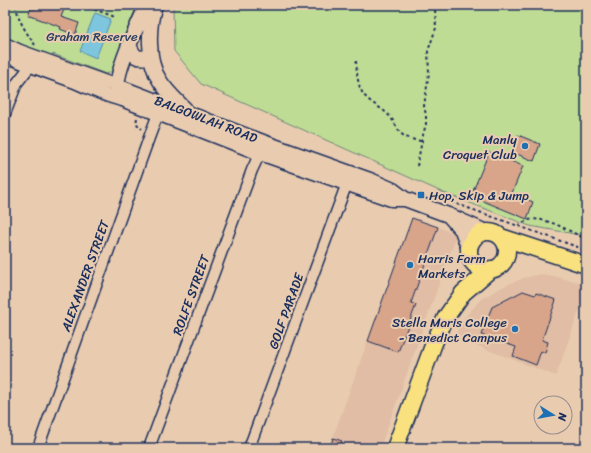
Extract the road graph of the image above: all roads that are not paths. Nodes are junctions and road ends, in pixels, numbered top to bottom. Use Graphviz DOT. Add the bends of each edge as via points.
graph roads {
  1 [pos="147,5"];
  2 [pos="155,5"];
  3 [pos="5,44"];
  4 [pos="129,45"];
  5 [pos="5,55"];
  6 [pos="150,56"];
  7 [pos="31,65"];
  8 [pos="117,86"];
  9 [pos="127,101"];
  10 [pos="5,114"];
  11 [pos="158,114"];
  12 [pos="191,115"];
  13 [pos="260,153"];
  14 [pos="347,183"];
  15 [pos="405,199"];
  16 [pos="448,215"];
  17 [pos="493,234"];
  18 [pos="540,251"];
  19 [pos="470,255"];
  20 [pos="497,265"];
  21 [pos="586,265"];
  22 [pos="463,293"];
  23 [pos="38,448"];
  24 [pos="149,448"];
  25 [pos="249,448"];
  26 [pos="395,448"];
  1 -- 4 [label="main road"];
  2 -- 6 [label="main road" via="151,23"];
  3 -- 8 [label="street, BALGOWLAH ROAD"];
  4 -- 6 [label="main road" via="138,58"];
  4 -- 8 [label="main road"];
  5 -- 7 [label="street, BALGOWLAH ROAD"];
  6 -- 12 [label="main road" via="159,80"];
  7 -- 9 [label="street, BALGOWLAH ROAD" via="103,95"];
  7 -- 10 [label="street" via="17,83"];
  8 -- 9 [label="main road"];
  8 -- 12 [label="main road, BALGOWLAH ROAD"];
  9 -- 11 [label="main road, BALGOWLAH ROAD"];
  11 -- 13 [label="main road, BALGOWLAH ROAD"];
  11 -- 23 [label="street, ALEXANDER STREET"];
  12 -- 15 [label="main road, BALGOWLAH ROAD" via="370,180 393,190"];
  13 -- 14 [label="main road, BALGOWLAH ROAD"];
  13 -- 24 [label="street, ROLFE STREET"];
  14 -- 15 [label="main road, BALGOWLAH ROAD" via="391,200"];
  14 -- 25 [label="street, GOLF PARADE"];
  15 -- 16 [label="main road, BALGOWLAH ROAD"];
  16 -- 17 [label="main road, BALGOWLAH ROAD"];
  16 -- 19 [label="main road, BALGOWLAH ROAD" via="462,230"];
  17 -- 18 [label="main road"];
  17 -- 19 [label="main road" via="476,236 472,242"];
  17 -- 20 [label="main road" via="505,242 507,248 506,255"];
  18 -- 20 [label="main road"];
  18 -- 21 [label="main road"];
  19 -- 20 [label="main road" via="476,265 482,268"];
  19 -- 22 [label="main road"];
  20 -- 22 [label="main road"];
  22 -- 26 [label="main road" via="446,317 434,343"];
}
